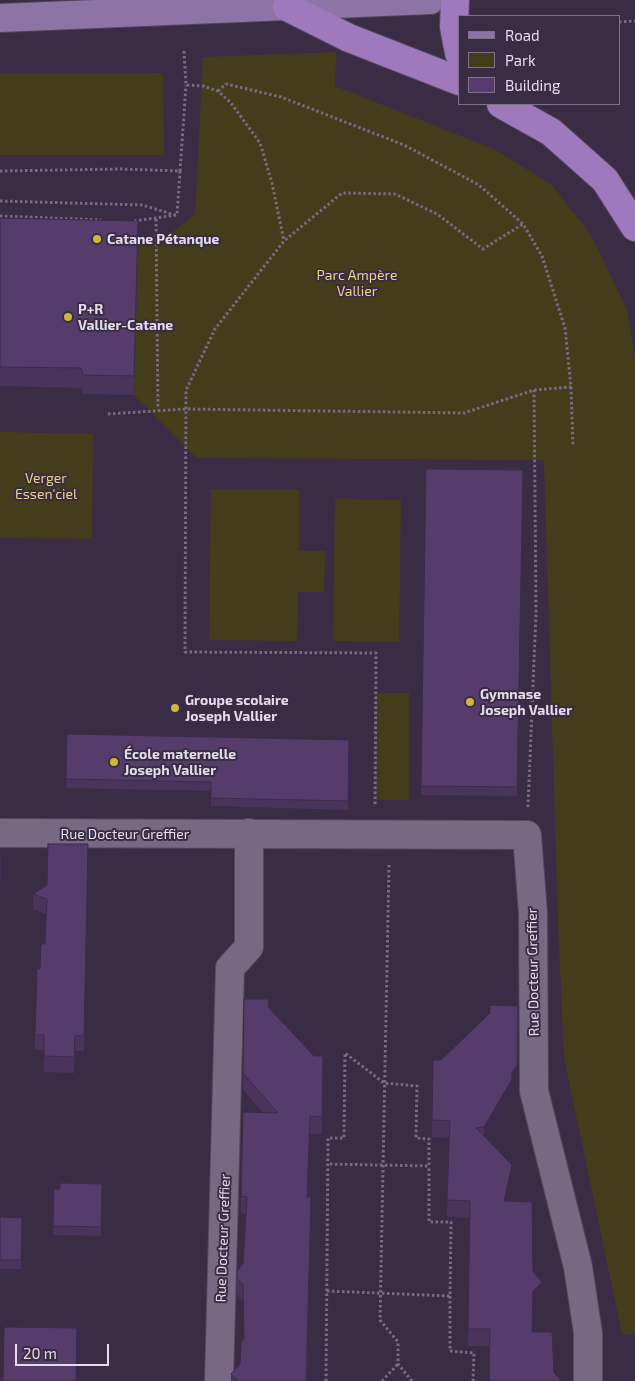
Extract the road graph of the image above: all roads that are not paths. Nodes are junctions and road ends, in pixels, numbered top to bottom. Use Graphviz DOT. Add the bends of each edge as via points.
graph roads {
  1 [pos="430,0"];
  2 [pos="455,0"];
  3 [pos="287,7"];
  4 [pos="0,18"];
  5 [pos="458,49"];
  6 [pos="458,81"];
  7 [pos="503,105"];
  8 [pos="635,227"];
  9 [pos="0,833"];
  10 [pos="249,833"];
  11 [pos="219,1381"];
  12 [pos="588,1381"];
  1 -- 3 [label="main road"];
  2 -- 5 [label="highway" via="454,27"];
  3 -- 4 [label="main road"];
  3 -- 6 [label="highway" via="349,38"];
  7 -- 8 [label="highway" via="551,132 605,180"];
  9 -- 10 [label="street, Rue Docteur Greffier"];
  10 -- 11 [label="street, Rue Docteur Greffier" via="249,947 230,968"];
  10 -- 12 [label="street, Rue Docteur Greffier" via="527,835 533,914 534,1090 578,1267 588,1333"];
}
